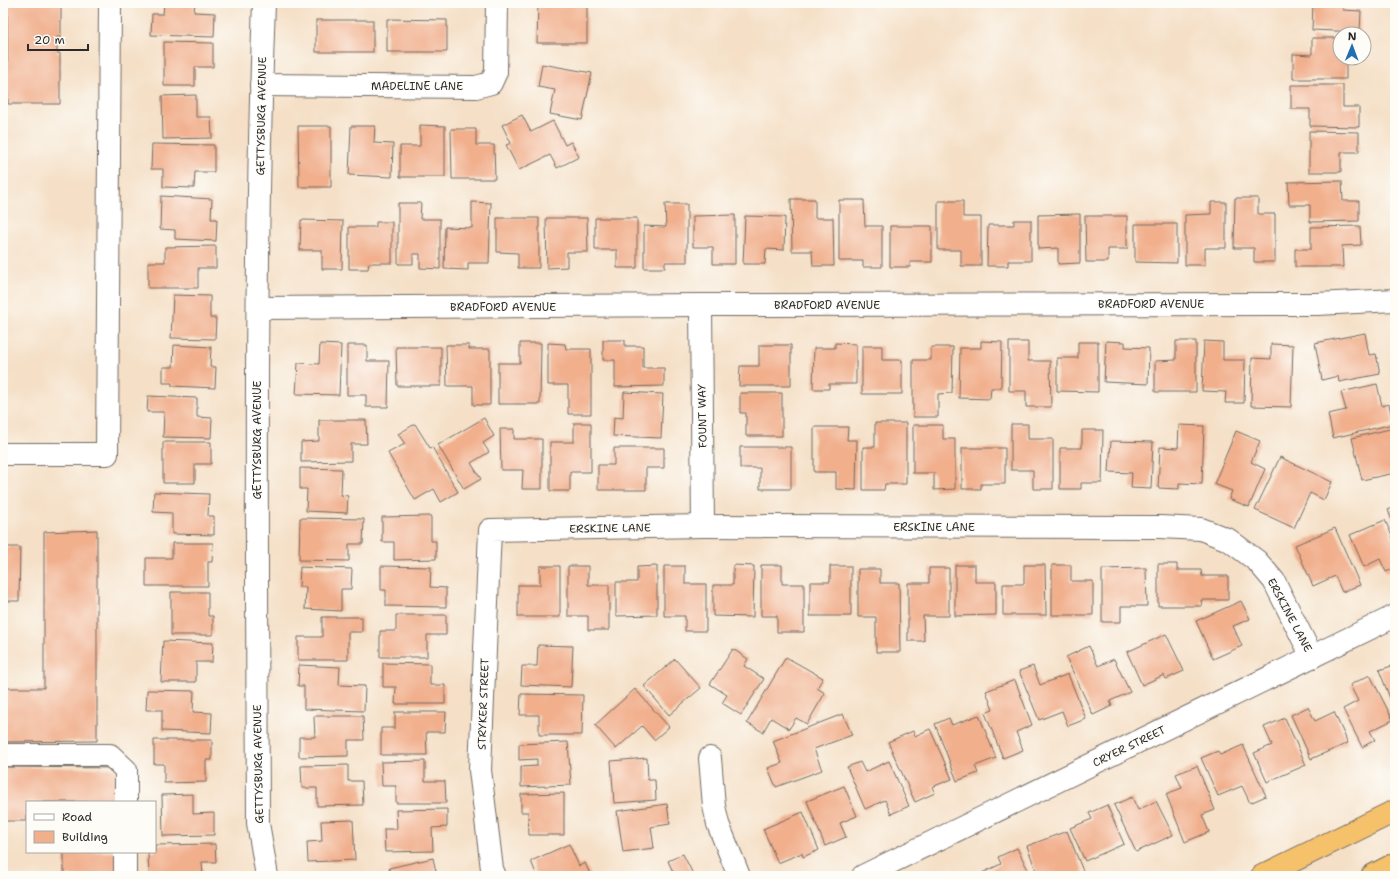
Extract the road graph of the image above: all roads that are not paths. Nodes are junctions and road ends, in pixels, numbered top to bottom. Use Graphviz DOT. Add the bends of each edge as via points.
graph roads {
  1 [pos="110,3"];
  2 [pos="264,3"];
  3 [pos="497,3"];
  4 [pos="261,85"];
  5 [pos="1395,300"];
  6 [pos="702,305"];
  7 [pos="258,308"];
  8 [pos="3,454"];
  9 [pos="703,526"];
  10 [pos="490,530"];
  11 [pos="1395,616"];
  12 [pos="1312,657"];
  13 [pos="3,755"];
  14 [pos="710,758"];
  15 [pos="126,801"];
  16 [pos="1395,811"];
  17 [pos="125,853"];
  18 [pos="1395,864"];
  19 [pos="1395,873"];
  20 [pos="125,876"];
  21 [pos="267,876"];
  22 [pos="495,876"];
  23 [pos="738,876"];
  24 [pos="863,876"];
  25 [pos="1262,876"];
  26 [pos="1372,876"];
  27 [pos="1387,876"];
  1 -- 8 [label="street" via="107,454"];
  2 -- 4 [label="street, GETTYSBURG AVENUE"];
  3 -- 4 [label="street, MADELINE LANE" via="496,72 492,84 476,87"];
  4 -- 7 [label="street, GETTYSBURG AVENUE"];
  5 -- 6 [label="street, BRADFORD AVENUE" via="1317,304"];
  6 -- 7 [label="street, BRADFORD AVENUE"];
  6 -- 9 [label="street, FOUNT WAY"];
  7 -- 21 [label="street, GETTYSBURG AVENUE" via="258,822"];
  9 -- 10 [label="street, ERSKINE LANE"];
  9 -- 12 [label="street, ERSKINE LANE" via="1201,529 1229,540 1257,561 1274,581"];
  10 -- 22 [label="street, STRYKER STREET" via="480,770"];
  11 -- 12 [label="street, CRYER STREET"];
  12 -- 24 [label="street, CRYER STREET"];
  13 -- 15 [label="street" via="110,755 126,770"];
  14 -- 23 [label="street" via="718,824"];
  16 -- 25 [label="highway"];
  17 -- 20 [label="street"];
  18 -- 26 [label="highway"];
  19 -- 27 [label="highway"];
}
